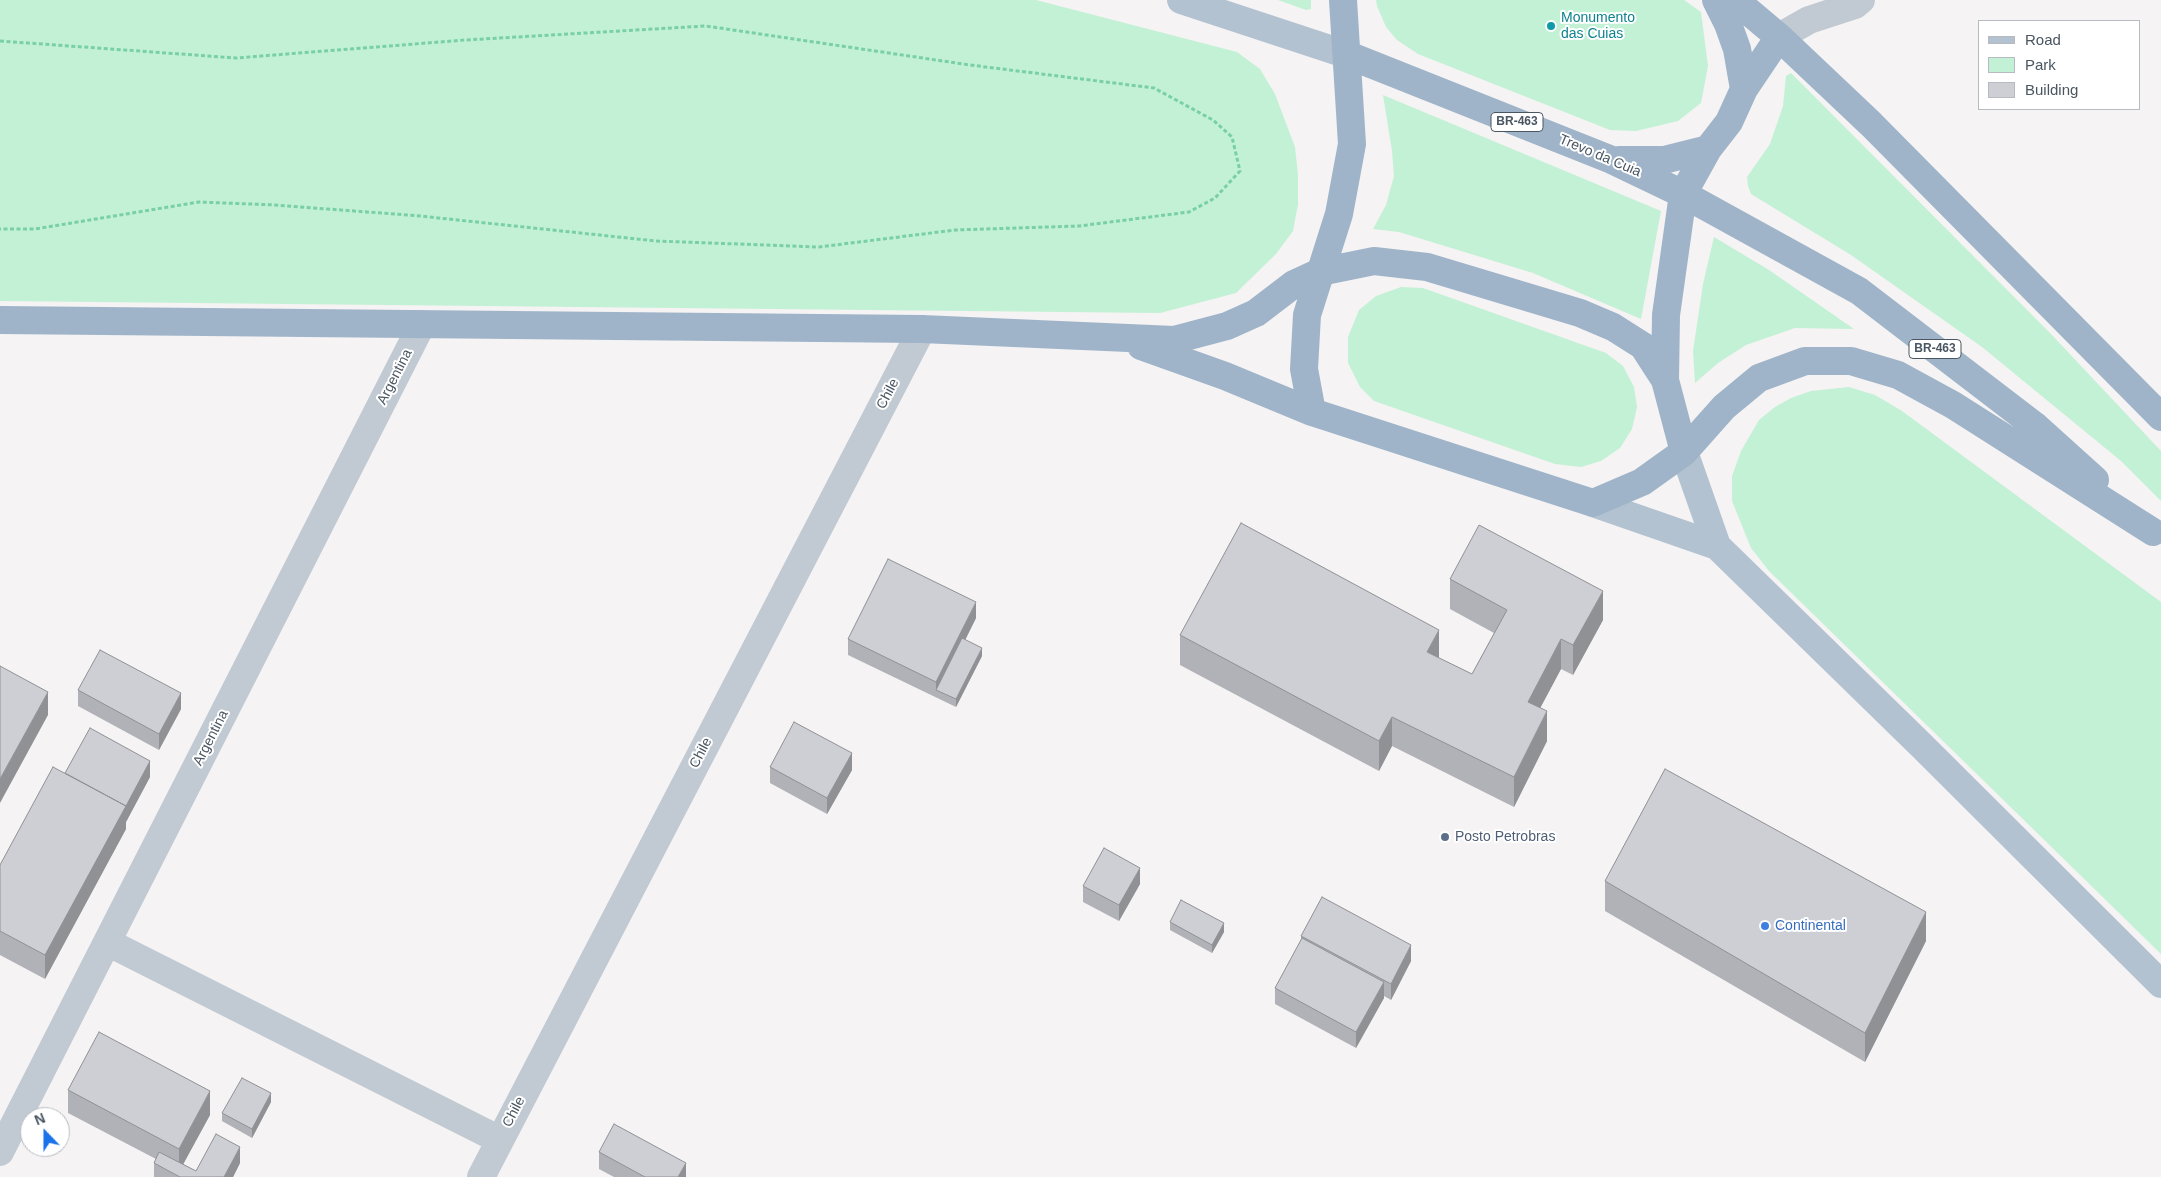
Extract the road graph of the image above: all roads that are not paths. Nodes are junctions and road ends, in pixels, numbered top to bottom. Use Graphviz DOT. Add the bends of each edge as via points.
graph roads {
  1 [pos="1181,0"];
  2 [pos="1343,0"];
  3 [pos="1716,0"];
  4 [pos="1735,0"];
  5 [pos="1861,0"];
  6 [pos="1779,37"];
  7 [pos="1348,55"];
  8 [pos="1744,89"];
  9 [pos="1708,149"];
  10 [pos="1612,160"];
  11 [pos="1684,194"];
  12 [pos="1320,272"];
  13 [pos="0,320"];
  14 [pos="422,324"];
  15 [pos="922,329"];
  16 [pos="1121,338"];
  17 [pos="1665,380"];
  18 [pos="1312,412"];
  19 [pos="2161,417"];
  20 [pos="1684,452"];
  21 [pos="1593,504"];
  22 [pos="2157,536"];
  23 [pos="1717,546"];
  24 [pos="107,942"];
  25 [pos="2161,984"];
  26 [pos="500,1140"];
  27 [pos="0,1152"];
  28 [pos="481,1177"];
  1 -- 7 [label="main road, BR-463"];
  2 -- 7 [label="highway"];
  3 -- 8 [label="highway" via="1736,49"];
  4 -- 6 [label="highway"];
  5 -- 6 [label="street" via="1855,5 1809,20"];
  6 -- 8 [label="highway"];
  6 -- 19 [label="highway" via="1871,124"];
  7 -- 10 [label="highway, Trevo da Cuia / BR-463"];
  7 -- 12 [label="highway" via="1352,144 1339,214"];
  8 -- 9 [label="highway" via="1729,122"];
  9 -- 10 [label="highway" via="1664,160"];
  9 -- 11 [label="highway"];
  10 -- 11 [label="highway, Trevo da Cuia / BR-463"];
  11 -- 17 [label="highway" via="1666,315"];
  11 -- 22 [label="highway, BR-463" via="1859,291 2034,425"];
  12 -- 16 [label="highway" via="1294,284 1256,313 1227,326 1174,340"];
  12 -- 17 [label="highway" via="1374,261 1427,267 1570,310 1613,327 1644,346"];
  12 -- 18 [label="highway" via="1307,315 1304,370"];
  13 -- 14 [label="highway"];
  14 -- 15 [label="highway"];
  14 -- 24 [label="street, Argentina"];
  15 -- 16 [label="highway"];
  15 -- 26 [label="street, Chile"];
  16 -- 18 [label="highway"];
  17 -- 20 [label="highway"];
  18 -- 21 [label="highway"];
  20 -- 21 [label="highway" via="1642,482"];
  20 -- 22 [label="highway" via="1724,407 1759,378 1805,361 1851,362 1898,375 1953,405"];
  20 -- 23 [label="main road"];
  21 -- 23 [label="main road"];
  23 -- 25 [label="main road"];
  24 -- 26 [label="street"];
  24 -- 27 [label="street, Argentina"];
  26 -- 28 [label="street, Chile"];
}
